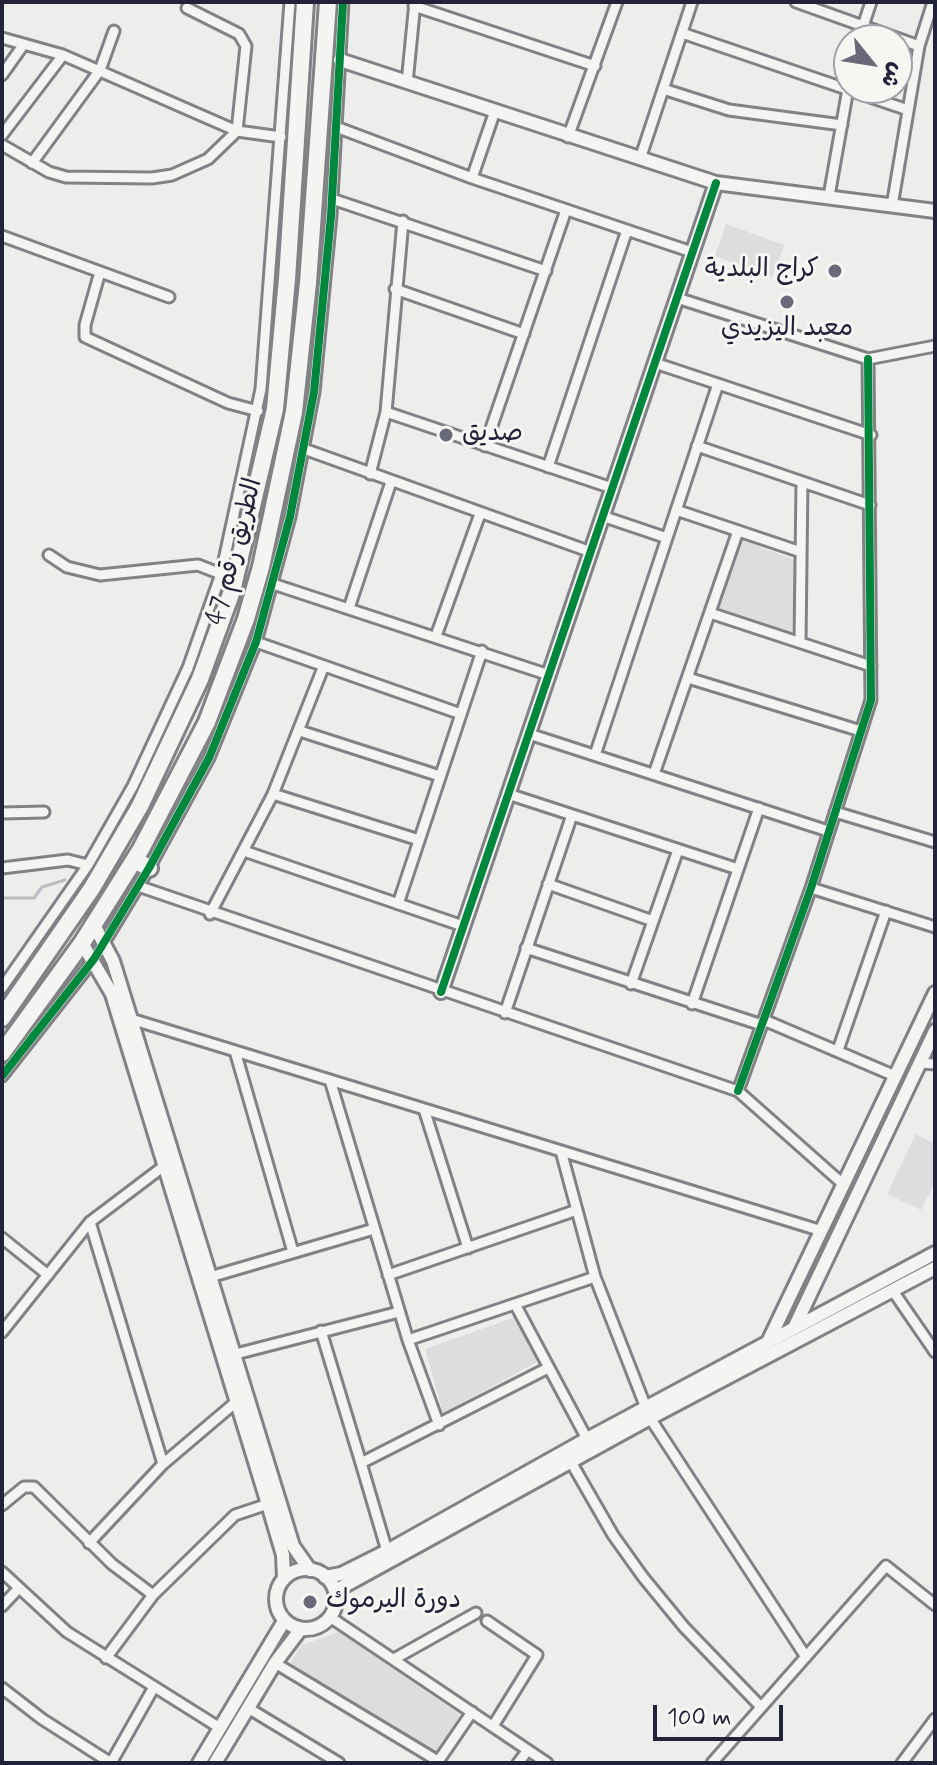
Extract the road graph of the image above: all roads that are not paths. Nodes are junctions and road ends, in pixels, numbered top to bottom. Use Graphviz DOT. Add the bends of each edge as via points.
graph roads {
  1 [pos="290,2"];
  2 [pos="305,2"];
  3 [pos="328,2"];
  4 [pos="343,2"];
  5 [pos="692,2"];
  6 [pos="796,2"];
  7 [pos="871,2"];
  8 [pos="933,2"];
  9 [pos="614,3"];
  10 [pos="414,4"];
  11 [pos="187,8"];
  12 [pos="857,24"];
  13 [pos="864,24"];
  14 [pos="114,31"];
  15 [pos="682,33"];
  16 [pos="2,38"];
  17 [pos="24,44"];
  18 [pos="913,44"];
  19 [pos="919,46"];
  20 [pos="63,55"];
  21 [pos="340,60"];
  22 [pos="595,66"];
  23 [pos="100,70"];
  24 [pos="2,75"];
  25 [pos="407,83"];
  26 [pos="833,84"];
  27 [pos="663,89"];
  28 [pos="846,104"];
  29 [pos="891,104"];
  30 [pos="908,110"];
  31 [pos="495,111"];
  32 [pos="842,125"];
  33 [pos="336,127"];
  34 [pos="237,131"];
  35 [pos="2,135"];
  36 [pos="281,137"];
  37 [pos="568,137"];
  38 [pos="2,145"];
  39 [pos="640,159"];
  40 [pos="32,163"];
  41 [pos="286,177"];
  42 [pos="472,178"];
  43 [pos="716,183"];
  44 [pos="829,196"];
  45 [pos="332,199"];
  46 [pos="892,206"];
  47 [pos="566,210"];
  48 [pos="935,211"];
  49 [pos="403,221"];
  50 [pos="627,230"];
  51 [pos="2,236"];
  52 [pos="692,252"];
  53 [pos="546,271"];
  54 [pos="100,272"];
  55 [pos="395,289"];
  56 [pos="169,297"];
  57 [pos="677,298"];
  58 [pos="524,334"];
  59 [pos="935,346"];
  60 [pos="868,359"];
  61 [pos="655,363"];
  62 [pos="718,384"];
  63 [pos="266,410"];
  64 [pos="294,412"];
  65 [pos="386,412"];
  66 [pos="871,435"];
  67 [pos="485,446"];
  68 [pos="697,446"];
  69 [pos="304,449"];
  70 [pos="548,467"];
  71 [pos="370,474"];
  72 [pos="391,482"];
  73 [pos="802,482"];
  74 [pos="612,488"];
  75 [pos="870,505"];
  76 [pos="676,510"];
  77 [pos="480,514"];
  78 [pos="282,515"];
  79 [pos="602,516"];
  80 [pos="738,531"];
  81 [pos="667,538"];
  82 [pos="591,552"];
  83 [pos="801,552"];
  84 [pos="49,555"];
  85 [pos="221,574"];
  86 [pos="273,584"];
  87 [pos="349,608"];
  88 [pos="710,613"];
  89 [pos="436,636"];
  90 [pos="256,642"];
  91 [pos="800,642"];
  92 [pos="482,651"];
  93 [pos="871,666"];
  94 [pos="323,668"];
  95 [pos="549,675"];
  96 [pos="688,678"];
  97 [pos="461,714"];
  98 [pos="300,731"];
  99 [pos="861,731"];
  100 [pos="529,734"];
  101 [pos="595,755"];
  102 [pos="654,774"];
  103 [pos="440,776"];
  104 [pos="273,794"];
  105 [pos="508,794"];
  106 [pos="759,808"];
  107 [pos="44,812"];
  108 [pos="835,812"];
  109 [pos="2,813"];
  110 [pos="572,815"];
  111 [pos="125,818"];
  112 [pos="828,831"];
  113 [pos="419,840"];
  114 [pos="935,842"];
  115 [pos="678,850"];
  116 [pos="244,851"];
  117 [pos="142,864"];
  118 [pos="88,865"];
  119 [pos="2,868"];
  120 [pos="738,869"];
  121 [pos="548,884"];
  122 [pos="138,886"];
  123 [pos="811,888"];
  124 [pos="398,904"];
  125 [pos="886,911"];
  126 [pos="210,914"];
  127 [pos="653,921"];
  128 [pos="94,925"];
  129 [pos="463,926"];
  130 [pos="935,927"];
  131 [pos="82,943"];
  132 [pos="105,943"];
  133 [pos="526,948"];
  134 [pos="94,959"];
  135 [pos="631,984"];
  136 [pos="2,988"];
  137 [pos="441,992"];
  138 [pos="935,993"];
  139 [pos="692,1004"];
  140 [pos="505,1013"];
  141 [pos="2,1018"];
  142 [pos="131,1019"];
  143 [pos="763,1023"];
  144 [pos="935,1031"];
  145 [pos="8,1032"];
  146 [pos="838,1050"];
  147 [pos="235,1051"];
  148 [pos="2,1053"];
  149 [pos="920,1063"];
  150 [pos="935,1064"];
  151 [pos="2,1076"];
  152 [pos="895,1076"];
  153 [pos="330,1080"];
  154 [pos="738,1091"];
  155 [pos="424,1109"];
  156 [pos="561,1151"];
  157 [pos="164,1166"];
  158 [pos="844,1185"];
  159 [pos="577,1210"];
  160 [pos="90,1222"];
  161 [pos="374,1229"];
  162 [pos="822,1231"];
  163 [pos="2,1238"];
  164 [pos="468,1248"];
  165 [pos="293,1252"];
  166 [pos="935,1253"];
  167 [pos="935,1268"];
  168 [pos="48,1275"];
  169 [pos="388,1275"];
  170 [pos="210,1277"];
  171 [pos="595,1277"];
  172 [pos="797,1284"];
  173 [pos="811,1291"];
  174 [pos="893,1291"];
  175 [pos="515,1304"];
  176 [pos="399,1312"];
  177 [pos="321,1331"];
  178 [pos="2,1332"];
  179 [pos="795,1336"];
  180 [pos="408,1340"];
  181 [pos="768,1342"];
  182 [pos="935,1352"];
  183 [pos="229,1356"];
  184 [pos="548,1368"];
  185 [pos="236,1402"];
  186 [pos="647,1413"];
  187 [pos="439,1425"];
  188 [pos="587,1439"];
  189 [pos="571,1462"];
  190 [pos="361,1463"];
  191 [pos="163,1464"];
  192 [pos="268,1504"];
  193 [pos="2,1505"];
  194 [pos="89,1543"];
  195 [pos="387,1551"];
  196 [pos="310,1570"];
  197 [pos="2,1572"];
  198 [pos="325,1577"];
  199 [pos="284,1578"];
  200 [pos="19,1588"];
  201 [pos="335,1591"];
  202 [pos="153,1595"];
  203 [pos="935,1605"];
  204 [pos="2,1606"];
  205 [pos="476,1613"];
  206 [pos="330,1617"];
  207 [pos="284,1621"];
  208 [pos="487,1621"];
  209 [pos="300,1630"];
  210 [pos="806,1657"];
  211 [pos="106,1658"];
  212 [pos="394,1659"];
  213 [pos="275,1663"];
  214 [pos="154,1687"];
  215 [pos="2,1688"];
  216 [pos="761,1707"];
  217 [pos="248,1708"];
  218 [pos="472,1712"];
  219 [pos="935,1719"];
  220 [pos="493,1726"];
  221 [pos="220,1728"];
  222 [pos="528,1750"];
  223 [pos="438,1762"];
  224 [pos="111,1763"];
  225 [pos="199,1763"];
  226 [pos="216,1763"];
  227 [pos="339,1763"];
  228 [pos="518,1763"];
  229 [pos="547,1763"];
  230 [pos="712,1763"];
  231 [pos="902,1763"];
  1 -- 36 [label="street"];
  2 -- 41 [label="highway, الطريق رقم 47"];
  3 -- 64 [label="highway, الطريق رقم 47"];
  4 -- 21 [label="street"];
  5 -- 15 [label="street"];
  6 -- 12 [label="street"];
  7 -- 13 [label="street"];
  8 -- 19 [label="street"];
  9 -- 22 [label="street"];
  10 -- 22 [label="street"];
  10 -- 25 [label="street"];
  11 -- 34 [label="street" via="244,40 247,54"];
  14 -- 23 [label="street"];
  15 -- 26 [label="street"];
  15 -- 27 [label="street"];
  16 -- 17 [label="street"];
  17 -- 20 [label="street"];
  17 -- 24 [label="street"];
  18 -- 19 [label="street"];
  19 -- 30 [label="street"];
  20 -- 23 [label="street"];
  20 -- 35 [label="street"];
  21 -- 25 [label="street"];
  21 -- 33 [label="street"];
  22 -- 37 [label="street"];
  23 -- 34 [label="street"];
  23 -- 40 [label="street"];
  25 -- 31 [label="street"];
  27 -- 32 [label="street" via="729,110"];
  27 -- 39 [label="street"];
  28 -- 32 [label="street"];
  29 -- 30 [label="street"];
  30 -- 46 [label="street"];
  31 -- 37 [label="street"];
  31 -- 42 [label="street"];
  32 -- 44 [label="street"];
  33 -- 42 [label="street"];
  33 -- 45 [label="street"];
  34 -- 36 [label="street"];
  34 -- 40 [label="street" via="208,159 172,175 66,177"];
  36 -- 41 [label="street"];
  37 -- 39 [label="street"];
  38 -- 40 [label="street"];
  39 -- 43 [label="street"];
  41 -- 63 [label="highway, الطريق رقم 47"];
  42 -- 47 [label="street"];
  43 -- 44 [label="street"];
  43 -- 52 [label="street"];
  44 -- 46 [label="street"];
  45 -- 49 [label="street"];
  45 -- 69 [label="street" via="320,345"];
  46 -- 48 [label="street"];
  47 -- 50 [label="street"];
  47 -- 53 [label="street"];
  49 -- 53 [label="street"];
  49 -- 55 [label="street"];
  50 -- 52 [label="street"];
  50 -- 70 [label="street"];
  51 -- 54 [label="street"];
  52 -- 57 [label="street"];
  53 -- 58 [label="street"];
  54 -- 56 [label="street"];
  54 -- 63 [label="street" via="85,337 215,398"];
  55 -- 58 [label="street"];
  55 -- 65 [label="street"];
  57 -- 60 [label="street"];
  57 -- 61 [label="street"];
  58 -- 67 [label="street"];
  59 -- 60 [label="street"];
  60 -- 66 [label="street"];
  61 -- 62 [label="street"];
  61 -- 74 [label="street"];
  62 -- 66 [label="street"];
  62 -- 68 [label="street"];
  63 -- 64 [label="highway"];
  63 -- 85 [label="street"];
  63 -- 111 [label="highway, الطريق رقم 47" via="245,546 217,635 182,721"];
  64 -- 78 [label="highway, الطريق رقم 47"];
  65 -- 67 [label="street"];
  65 -- 71 [label="street"];
  66 -- 75 [label="street"];
  67 -- 70 [label="street"];
  68 -- 73 [label="street"];
  68 -- 76 [label="street"];
  69 -- 71 [label="street"];
  69 -- 78 [label="street"];
  70 -- 74 [label="street"];
  71 -- 72 [label="street"];
  72 -- 77 [label="street"];
  72 -- 87 [label="street"];
  73 -- 75 [label="street"];
  73 -- 83 [label="street"];
  74 -- 79 [label="street"];
  75 -- 93 [label="street"];
  76 -- 80 [label="street"];
  76 -- 81 [label="street"];
  77 -- 82 [label="street"];
  77 -- 89 [label="street"];
  78 -- 86 [label="street"];
  78 -- 117 [label="highway, الطريق رقم 47" via="228,671"];
  79 -- 81 [label="street"];
  79 -- 82 [label="street"];
  80 -- 83 [label="street"];
  80 -- 88 [label="street"];
  81 -- 101 [label="street"];
  82 -- 95 [label="street"];
  83 -- 91 [label="street"];
  84 -- 85 [label="street" via="67,567 100,575 198,565"];
  85 -- 111 [label="street" via="184,679"];
  86 -- 87 [label="street"];
  86 -- 90 [label="street"];
  87 -- 89 [label="street"];
  88 -- 91 [label="street"];
  88 -- 96 [label="street"];
  89 -- 92 [label="street"];
  90 -- 94 [label="street"];
  90 -- 117 [label="street" via="209,758"];
  91 -- 93 [label="street"];
  92 -- 95 [label="street"];
  92 -- 97 [label="street"];
  93 -- 99 [label="street" via="871,700"];
  94 -- 97 [label="street"];
  94 -- 98 [label="street"];
  95 -- 100 [label="street"];
  96 -- 99 [label="street"];
  96 -- 102 [label="street"];
  97 -- 103 [label="street"];
  98 -- 103 [label="street"];
  98 -- 104 [label="street"];
  99 -- 108 [label="street"];
  100 -- 101 [label="street"];
  100 -- 105 [label="street"];
  101 -- 102 [label="street"];
  102 -- 106 [label="street"];
  103 -- 113 [label="street"];
  104 -- 113 [label="street"];
  104 -- 116 [label="street"];
  105 -- 110 [label="street"];
  105 -- 129 [label="street"];
  106 -- 112 [label="street"];
  106 -- 120 [label="street"];
  107 -- 109 [label="street"];
  108 -- 112 [label="street"];
  108 -- 114 [label="street"];
  110 -- 115 [label="street"];
  110 -- 121 [label="street"];
  111 -- 118 [label="street"];
  111 -- 141 [label="highway, الطريق رقم 47" via="66,928"];
  112 -- 123 [label="street"];
  113 -- 124 [label="street"];
  115 -- 120 [label="street"];
  115 -- 127 [label="street"];
  116 -- 124 [label="street"];
  116 -- 126 [label="street"];
  117 -- 122 [label="street"];
  117 -- 128 [label="highway, الطريق رقم 47"];
  118 -- 119 [label="street" via="68,860"];
  118 -- 136 [label="street"];
  120 -- 139 [label="street"];
  121 -- 127 [label="street"];
  121 -- 133 [label="street"];
  122 -- 126 [label="street"];
  122 -- 132 [label="street"];
  123 -- 125 [label="street"];
  123 -- 143 [label="street"];
  124 -- 129 [label="street"];
  125 -- 130 [label="street"];
  125 -- 146 [label="street"];
  126 -- 137 [label="street"];
  127 -- 135 [label="street"];
  128 -- 131 [label="highway, الطريق رقم 47"];
  128 -- 132 [label="street"];
  129 -- 137 [label="street"];
  131 -- 134 [label="street"];
  131 -- 145 [label="highway, الطريق رقم 47"];
  132 -- 134 [label="street"];
  132 -- 142 [label="street"];
  133 -- 135 [label="street"];
  133 -- 140 [label="street"];
  134 -- 151 [label="street"];
  134 -- 157 [label="street" via="112,994"];
  135 -- 139 [label="street"];
  137 -- 140 [label="street"];
  138 -- 152 [label="street"];
  139 -- 143 [label="street"];
  140 -- 154 [label="street"];
  142 -- 147 [label="street"];
  142 -- 170 [label="street"];
  143 -- 146 [label="street"];
  143 -- 154 [label="street"];
  144 -- 149 [label="street"];
  145 -- 148 [label="highway, الطريق رقم 47"];
  146 -- 152 [label="street"];
  147 -- 153 [label="street"];
  147 -- 165 [label="street"];
  149 -- 150 [label="street"];
  149 -- 173 [label="street"];
  152 -- 158 [label="street"];
  153 -- 155 [label="street"];
  153 -- 161 [label="street"];
  154 -- 158 [label="street"];
  155 -- 156 [label="street"];
  155 -- 164 [label="street"];
  156 -- 159 [label="street"];
  156 -- 162 [label="street"];
  157 -- 160 [label="street"];
  157 -- 183 [label="street"];
  158 -- 162 [label="street"];
  159 -- 164 [label="street"];
  159 -- 171 [label="street"];
  160 -- 168 [label="street"];
  160 -- 191 [label="street"];
  161 -- 165 [label="street"];
  161 -- 169 [label="street"];
  162 -- 172 [label="street"];
  163 -- 168 [label="street"];
  164 -- 169 [label="street"];
  165 -- 170 [label="street"];
  166 -- 179 [label="street"];
  167 -- 174 [label="street"];
  168 -- 178 [label="street"];
  169 -- 176 [label="street"];
  170 -- 183 [label="street"];
  171 -- 175 [label="street"];
  171 -- 186 [label="street"];
  172 -- 173 [label="street"];
  172 -- 181 [label="street"];
  173 -- 179 [label="street"];
  174 -- 179 [label="street"];
  174 -- 182 [label="street"];
  175 -- 180 [label="street"];
  175 -- 184 [label="street"];
  176 -- 177 [label="street"];
  176 -- 180 [label="street"];
  177 -- 183 [label="street"];
  177 -- 190 [label="street"];
  179 -- 181 [label="street"];
  179 -- 186 [label="street"];
  180 -- 187 [label="street"];
  181 -- 186 [label="street"];
  183 -- 185 [label="street"];
  183 -- 196 [label="street" via="293,1546"];
  184 -- 187 [label="street"];
  184 -- 188 [label="street"];
  185 -- 191 [label="street"];
  185 -- 192 [label="street"];
  186 -- 188 [label="street"];
  186 -- 189 [label="street"];
  186 -- 210 [label="street"];
  187 -- 190 [label="street"];
  188 -- 195 [label="street"];
  189 -- 201 [label="street"];
  189 -- 216 [label="street" via="643,1577"];
  190 -- 195 [label="street"];
  191 -- 194 [label="street"];
  192 -- 199 [label="street"];
  192 -- 202 [label="street" via="235,1515"];
  193 -- 194 [label="street" via="24,1487 34,1487"];
  194 -- 202 [label="street"];
  195 -- 198 [label="street"];
  196 -- 198 [label="street"];
  196 -- 199 [label="street"];
  197 -- 200 [label="street"];
  198 -- 201 [label="street"];
  199 -- 207 [label="street" via="276,1595"];
  200 -- 204 [label="street"];
  200 -- 211 [label="street" via="67,1632"];
  201 -- 206 [label="street"];
  202 -- 211 [label="street"];
  203 -- 210 [label="street" via="886,1566"];
  205 -- 212 [label="street"];
  206 -- 209 [label="street"];
  206 -- 212 [label="street"];
  207 -- 209 [label="street"];
  207 -- 221 [label="street"];
  208 -- 220 [label="street" via="537,1655"];
  209 -- 213 [label="street"];
  210 -- 216 [label="street"];
  211 -- 214 [label="street"];
  212 -- 218 [label="street"];
  213 -- 217 [label="street"];
  213 -- 223 [label="street"];
  214 -- 221 [label="street"];
  214 -- 224 [label="street"];
  215 -- 224 [label="street"];
  216 -- 230 [label="street"];
  217 -- 226 [label="street"];
  217 -- 227 [label="street"];
  218 -- 220 [label="street"];
  218 -- 223 [label="street"];
  219 -- 231 [label="street"];
  220 -- 222 [label="street"];
  221 -- 225 [label="street"];
  222 -- 228 [label="street"];
  222 -- 229 [label="street"];
}
